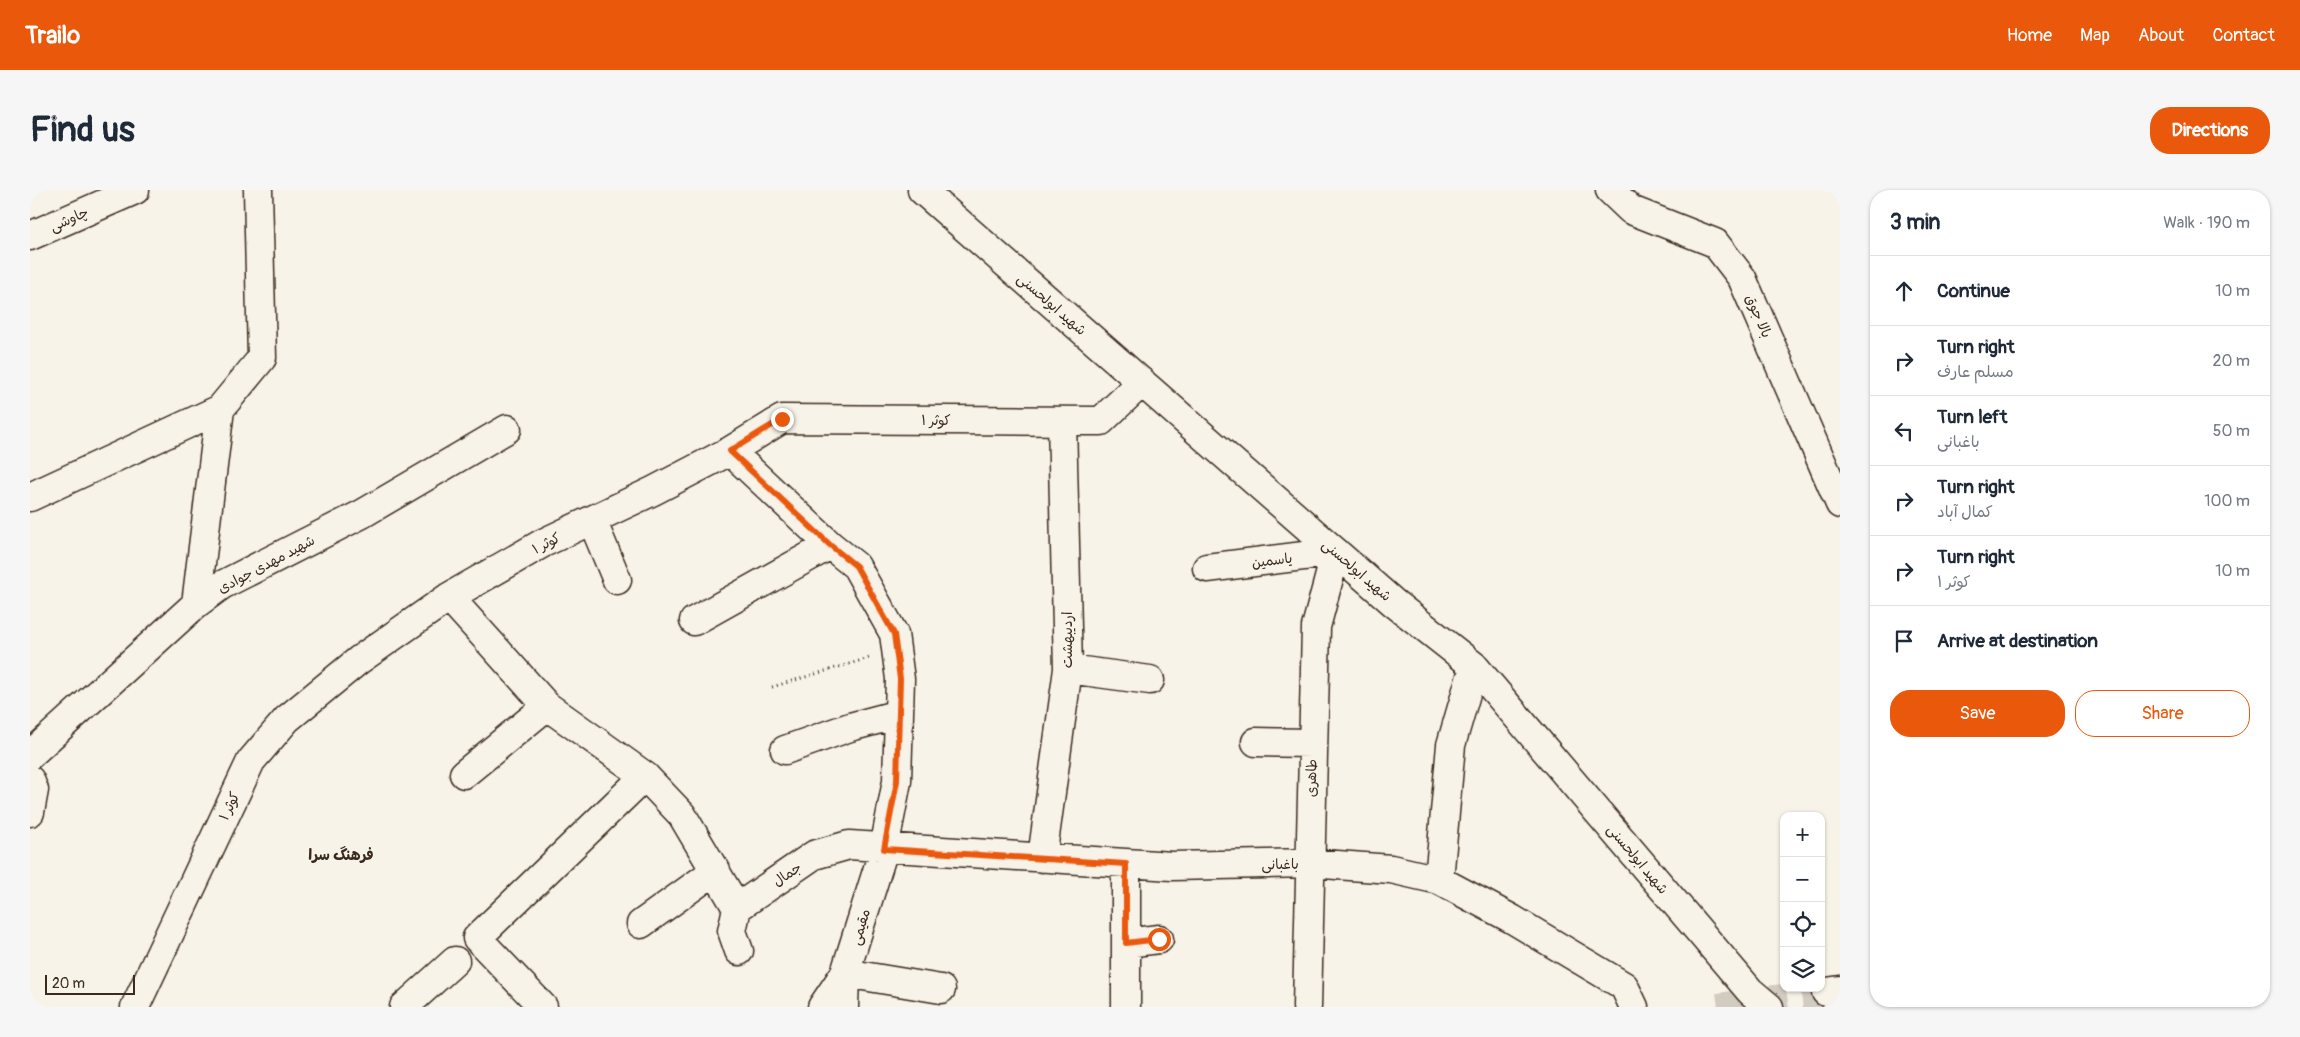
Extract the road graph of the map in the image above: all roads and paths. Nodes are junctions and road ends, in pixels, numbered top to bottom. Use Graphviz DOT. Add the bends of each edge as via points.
graph roads {
  1 [pos="135,190"];
  2 [pos="258,190"];
  3 [pos="922,190"];
  4 [pos="1610,190"];
  5 [pos="30,236"];
  6 [pos="1142,382"];
  7 [pos="220,409"];
  8 [pos="1062,421"];
  9 [pos="507,429"];
  10 [pos="730,451"];
  11 [pos="30,497"];
  12 [pos="1840,504"];
  13 [pos="592,520"];
  14 [pos="830,545"];
  15 [pos="1336,552"];
  16 [pos="1207,568"];
  17 [pos="617,580"];
  18 [pos="449,598"];
  19 [pos="196,604"];
  20 [pos="694,621"];
  21 [pos="896,650"];
  22 [pos="1474,666"];
  23 [pos="1068,669"];
  24 [pos="1150,680"];
  25 [pos="772,687"];
  26 [pos="547,706"];
  27 [pos="899,714"];
  28 [pos="1256,742"];
  29 [pos="1312,743"];
  30 [pos="785,750"];
  31 [pos="30,755"];
  32 [pos="464,774"];
  33 [pos="645,776"];
  34 [pos="30,780"];
  35 [pos="30,812"];
  36 [pos="884,849"];
  37 [pos="1042,858"];
  38 [pos="1310,863"];
  39 [pos="1126,864"];
  40 [pos="716,870"];
  41 [pos="1439,880"];
  42 [pos="737,908"];
  43 [pos="641,924"];
  44 [pos="1159,939"];
  45 [pos="1126,943"];
  46 [pos="739,951"];
  47 [pos="454,961"];
  48 [pos="845,973"];
  49 [pos="941,989"];
  50 [pos="1622,1000"];
  51 [pos="1757,1002"];
  52 [pos="135,1007"];
  53 [pos="404,1007"];
  54 [pos="543,1007"];
  55 [pos="822,1007"];
  56 [pos="844,1007"];
  57 [pos="1126,1007"];
  58 [pos="1307,1007"];
  1 -- 5 [label="street, چاوشی"];
  2 -- 7 [label="street" via="262,358"];
  3 -- 6 [label="street, شهید ابولحسنی"];
  4 -- 12 [label="street, بالا جوق" via="1631,210 1715,243 1742,278"];
  6 -- 8 [label="street, کوثر ۱" via="1101,421"];
  6 -- 15 [label="street, شهید ابولحسنی"];
  7 -- 11 [label="street"];
  7 -- 19 [label="street"];
  8 -- 10 [label="street, کوثر ۱" via="782,419"];
  8 -- 23 [label="street, اردیبهشت"];
  9 -- 19 [label="street, شهید مهدی جوادی" via="362,514 222,585"];
  10 -- 13 [label="street, کوثر ۱"];
  10 -- 14 [label="street, مقیمی"];
  13 -- 17 [label="street"];
  13 -- 18 [label="street, کوثر ۱" via="543,543"];
  14 -- 20 [label="street"];
  14 -- 21 [label="street, مقیمی" via="856,566 894,634"];
  15 -- 16 [label="street, یاسمین"];
  15 -- 22 [label="street, شهید ابولحسنی"];
  15 -- 29 [label="street, طاهری" via="1316,627"];
  18 -- 26 [label="street"];
  18 -- 52 [label="street, کوثر ۱" via="359,660 287,719 251,761"];
  19 -- 31 [label="street, شهید مهدی جوادی"];
  21 -- 25 [label="path"];
  21 -- 27 [label="street, مقیمی" via="900,679"];
  22 -- 41 [label="street" via="1451,745"];
  22 -- 51 [label="street, شهید ابولحسنی"];
  23 -- 24 [label="street"];
  23 -- 37 [label="street, اردیبهشت"];
  26 -- 32 [label="street"];
  26 -- 33 [label="street"];
  27 -- 30 [label="street"];
  27 -- 36 [label="street, مقیمی" via="897,781"];
  28 -- 29 [label="street"];
  29 -- 38 [label="street, طاهری"];
  33 -- 40 [label="street" via="682,815"];
  33 -- 54 [label="street" via="477,938"];
  34 -- 35 [label="street" via="34,790"];
  36 -- 37 [label="street, باغبانی"];
  36 -- 42 [label="street, جمال" via="849,845 814,855"];
  36 -- 48 [label="street, مقیمی"];
  37 -- 39 [label="street, باغبانی"];
  38 -- 39 [label="street, باغبانی"];
  38 -- 41 [label="street, باغبانی" via="1391,869"];
  38 -- 58 [label="street, طاهری"];
  39 -- 45 [label="street"];
  40 -- 42 [label="street"];
  40 -- 43 [label="street"];
  41 -- 50 [label="street, باغبانی" via="1512,920"];
  42 -- 46 [label="street" via="732,932"];
  44 -- 45 [label="street"];
  45 -- 57 [label="street"];
  47 -- 53 [label="street"];
  48 -- 49 [label="street"];
  48 -- 55 [label="street"];
  48 -- 56 [label="street, مقیمی"];
}
